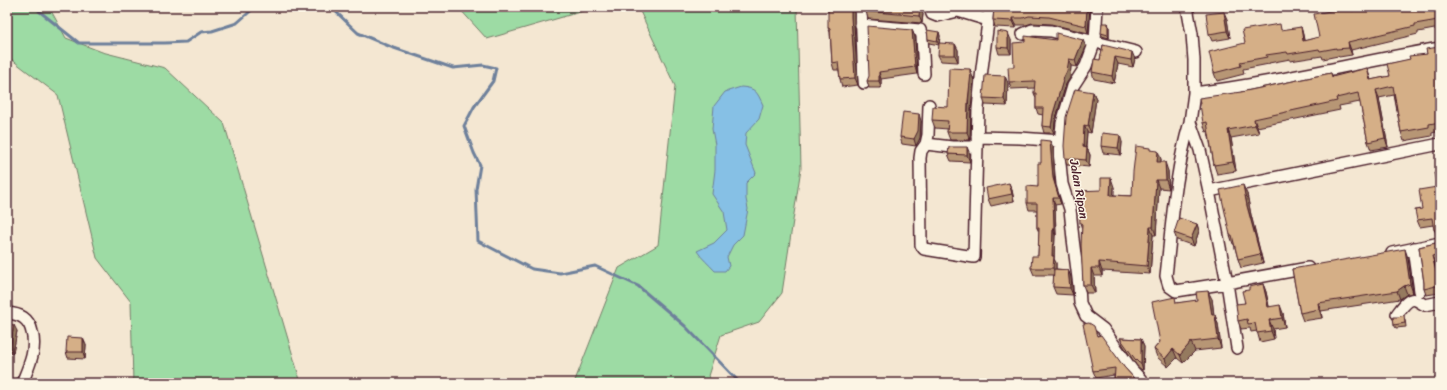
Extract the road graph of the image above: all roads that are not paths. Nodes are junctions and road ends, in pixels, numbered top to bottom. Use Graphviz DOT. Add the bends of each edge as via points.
graph roads {
  1 [pos="861,7"];
  2 [pos="930,7"];
  3 [pos="990,7"];
  4 [pos="1097,7"];
  5 [pos="1187,7"];
  6 [pos="988,20"];
  7 [pos="861,25"];
  8 [pos="1023,34"];
  9 [pos="1095,41"];
  10 [pos="1440,48"];
  11 [pos="1136,52"];
  12 [pos="924,74"];
  13 [pos="864,83"];
  14 [pos="1194,93"];
  15 [pos="929,105"];
  16 [pos="1190,122"];
  17 [pos="1060,141"];
  18 [pos="977,142"];
  19 [pos="926,144"];
  20 [pos="1440,144"];
  21 [pos="1209,191"];
  22 [pos="1440,243"];
  23 [pos="1414,248"];
  24 [pos="1383,255"];
  25 [pos="1320,266"];
  26 [pos="1227,283"];
  27 [pos="1420,292"];
  28 [pos="1440,302"];
  29 [pos="7,313"];
  30 [pos="1397,314"];
  31 [pos="1237,348"];
  32 [pos="22,383"];
  33 [pos="1144,383"];
  1 -- 7 [label="street"];
  2 -- 6 [label="street" via="932,14 937,16 958,11"];
  3 -- 6 [label="street"];
  4 -- 9 [label="street, Jalan Ripan"];
  5 -- 14 [label="street" via="1192,34"];
  6 -- 18 [label="street"];
  7 -- 12 [label="street" via="920,30"];
  7 -- 13 [label="street"];
  8 -- 9 [label="street" via="1032,30 1051,31"];
  9 -- 11 [label="street"];
  9 -- 17 [label="street, Jalan Ripan" via="1086,66 1073,86 1062,123"];
  10 -- 14 [label="street" via="1263,83"];
  14 -- 16 [label="street"];
  15 -- 19 [label="street"];
  16 -- 21 [label="street" via="1200,150"];
  16 -- 26 [label="street" via="1178,172 1166,276 1169,286 1176,291"];
  17 -- 18 [label="street" via="1020,138"];
  17 -- 33 [label="street, Jalan Ripan" via="1062,184 1070,209 1080,303 1086,316 1103,329"];
  18 -- 19 [label="street" via="952,147"];
  18 -- 19 [label="street" via="974,257 924,249 921,245 920,158"];
  20 -- 21 [label="street"];
  21 -- 26 [label="street"];
  22 -- 23 [label="street"];
  23 -- 24 [label="street"];
  23 -- 27 [label="street"];
  25 -- 26 [label="street"];
  26 -- 31 [label="street"];
  28 -- 30 [label="street" via="1425,305 1415,299 1406,303"];
  29 -- 32 [label="street" via="25,318 30,324 34,339 34,350"];
}
